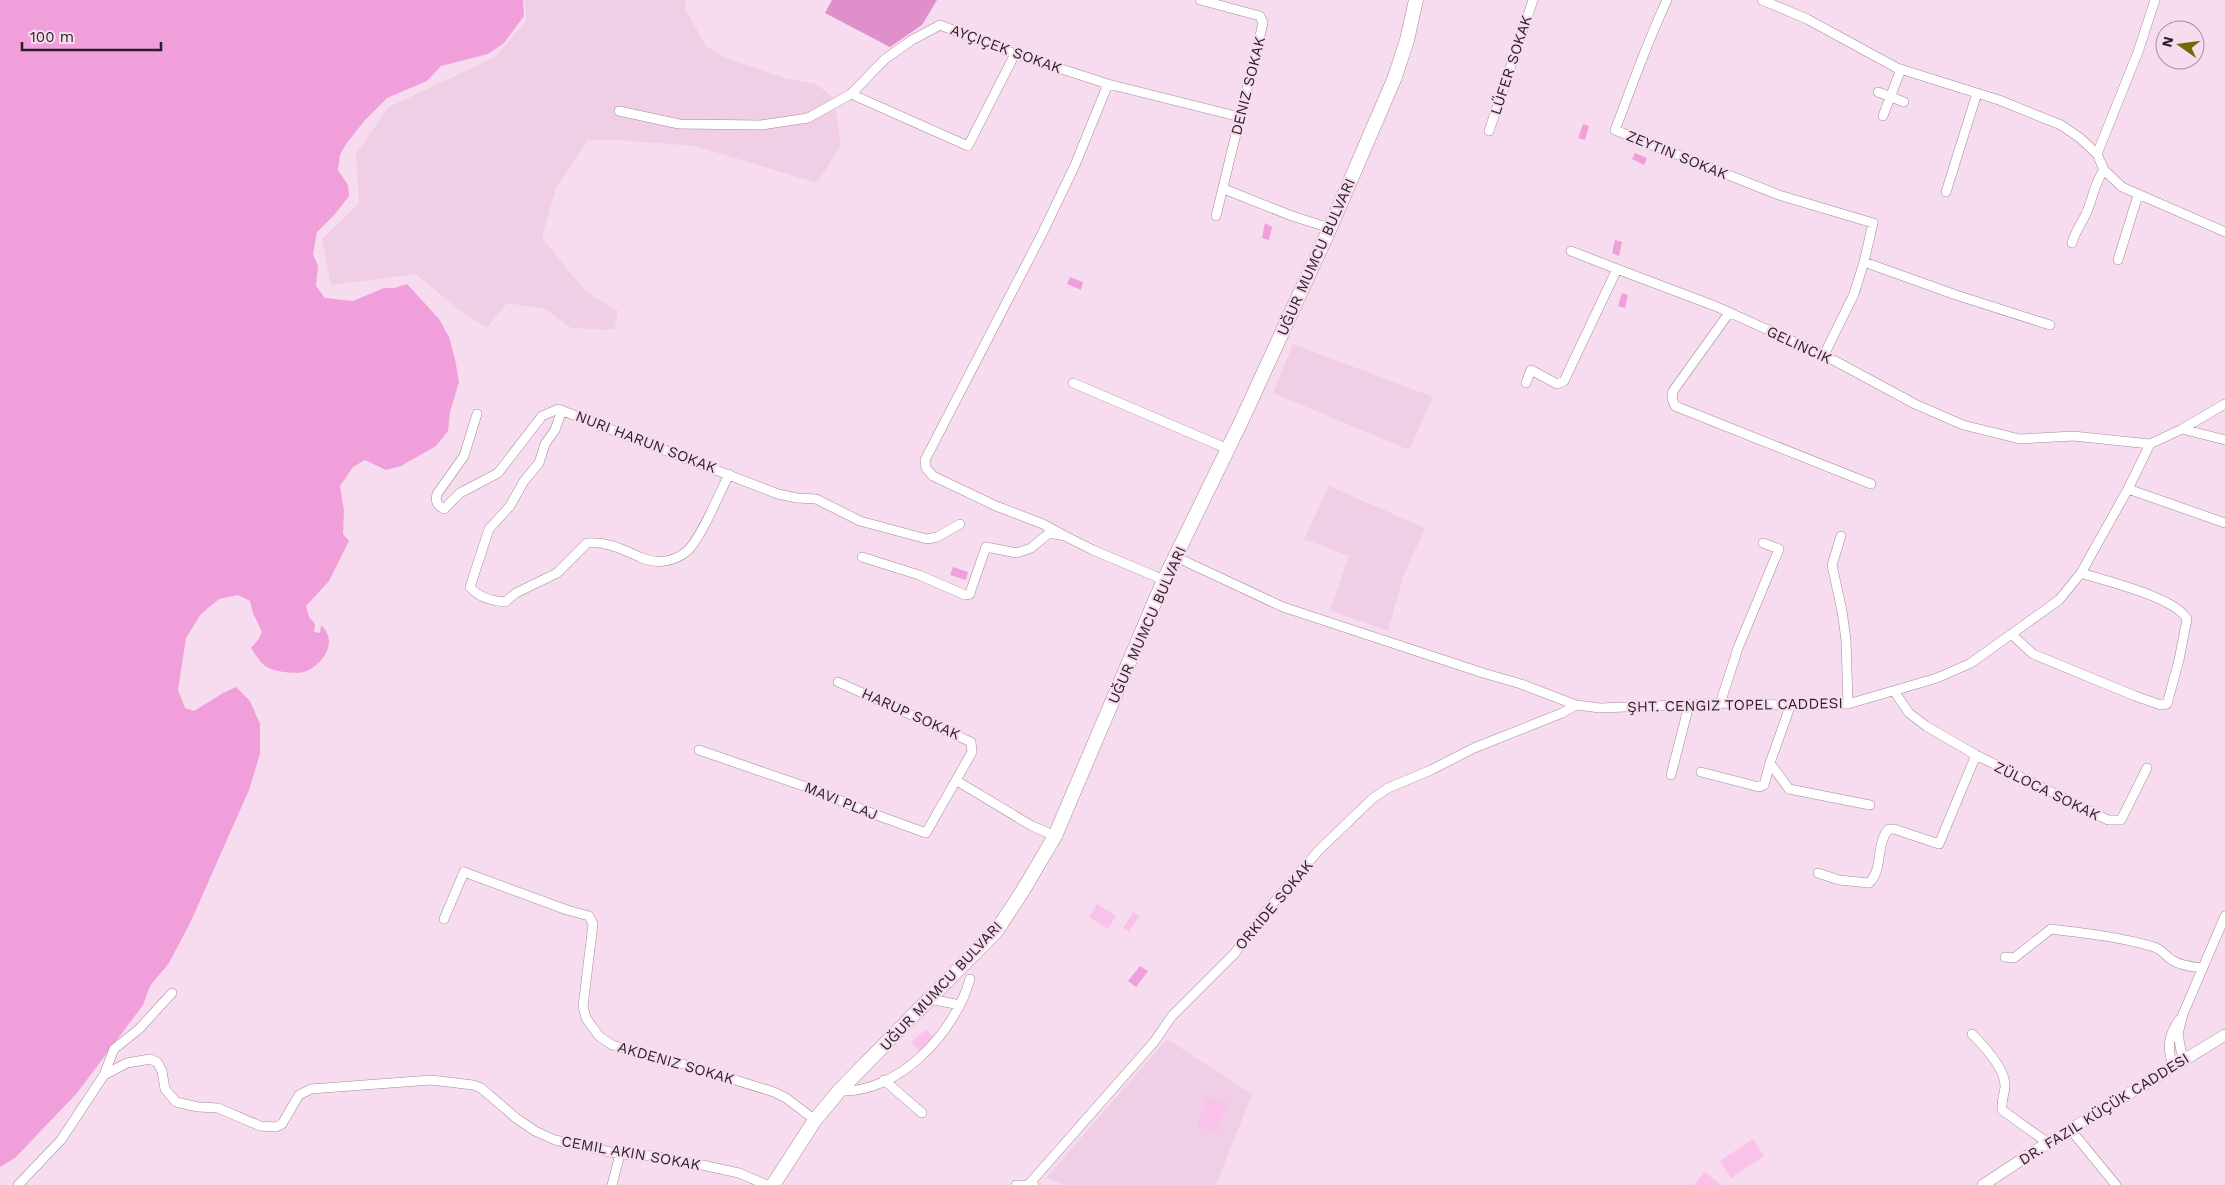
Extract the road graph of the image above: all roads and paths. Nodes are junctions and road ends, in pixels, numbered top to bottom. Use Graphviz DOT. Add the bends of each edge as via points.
graph roads {
  1 [pos="1200,0"];
  2 [pos="1416,0"];
  3 [pos="1534,0"];
  4 [pos="1667,0"];
  5 [pos="1762,0"];
  6 [pos="2155,0"];
  7 [pos="1015,54"];
  8 [pos="1900,69"];
  9 [pos="1108,84"];
  10 [pos="1878,92"];
  11 [pos="1977,93"];
  12 [pos="851,94"];
  13 [pos="1890,96"];
  14 [pos="1904,102"];
  15 [pos="619,112"];
  16 [pos="1883,116"];
  17 [pos="1240,118"];
  18 [pos="1489,131"];
  19 [pos="2097,154"];
  20 [pos="2104,170"];
  21 [pos="1224,189"];
  22 [pos="1946,192"];
  23 [pos="2138,195"];
  24 [pos="1216,216"];
  25 [pos="1330,228"];
  26 [pos="2225,232"];
  27 [pos="2072,243"];
  28 [pos="1571,251"];
  29 [pos="2118,260"];
  30 [pos="1864,262"];
  31 [pos="1617,269"];
  32 [pos="1728,313"];
  33 [pos="2050,325"];
  34 [pos="1824,355"];
  35 [pos="1072,383"];
  36 [pos="1526,383"];
  37 [pos="2225,404"];
  38 [pos="562,410"];
  39 [pos="477,414"];
  40 [pos="2182,429"];
  41 [pos="2225,440"];
  42 [pos="2150,444"];
  43 [pos="1228,449"];
  44 [pos="729,474"];
  45 [pos="1871,484"];
  46 [pos="2128,488"];
  47 [pos="2225,523"];
  48 [pos="960,524"];
  49 [pos="1065,536"];
  50 [pos="1841,536"];
  51 [pos="1763,543"];
  52 [pos="862,557"];
  53 [pos="1176,557"];
  54 [pos="2081,573"];
  55 [pos="1164,580"];
  56 [pos="2011,634"];
  57 [pos="838,682"];
  58 [pos="1894,690"];
  59 [pos="1720,704"];
  60 [pos="1791,704"];
  61 [pos="1848,704"];
  62 [pos="1576,705"];
  63 [pos="1689,705"];
  64 [pos="698,750"];
  65 [pos="1976,756"];
  66 [pos="1770,763"];
  67 [pos="2148,768"];
  68 [pos="1701,772"];
  69 [pos="1671,776"];
  70 [pos="957,781"];
  71 [pos="1870,805"];
  72 [pos="1055,836"];
  73 [pos="1818,873"];
  74 [pos="2225,916"];
  75 [pos="444,919"];
  76 [pos="2005,957"];
  77 [pos="2202,968"];
  78 [pos="970,979"];
  79 [pos="172,993"];
  80 [pos="930,999"];
  81 [pos="960,1005"];
  82 [pos="2183,1014"];
  83 [pos="1972,1034"];
  84 [pos="2225,1035"];
  85 [pos="2186,1059"];
  86 [pos="2173,1066"];
  87 [pos="104,1075"];
  88 [pos="884,1080"];
  89 [pos="838,1092"];
  90 [pos="922,1113"];
  91 [pos="815,1120"];
  92 [pos="2070,1129"];
  93 [pos="2048,1143"];
  94 [pos="620,1154"];
  95 [pos="1032,1184"];
  96 [pos="18,1185"];
  97 [pos="612,1185"];
  98 [pos="768,1185"];
  99 [pos="773,1185"];
  100 [pos="1016,1185"];
  101 [pos="1983,1185"];
  102 [pos="2116,1185"];
  1 -- 17 [label="street, DENIZ SOKAK" via="1260,16 1263,23"];
  2 -- 25 [label="main road" via="1395,76"];
  3 -- 18 [label="street, LŰFER SOKAK"];
  4 -- 30 [label="street, ZEYTIN SOKAK" via="1615,130 1779,195 1873,223"];
  5 -- 8 [label="street" via="1807,19"];
  6 -- 19 [label="street"];
  7 -- 9 [label="street, AYÇIÇEK SOKAK"];
  7 -- 12 [label="street, AYÇIÇEK SOKAK" via="940,26 885,59"];
  7 -- 12 [label="street" via="968,146"];
  8 -- 11 [label="street"];
  8 -- 13 [label="street"];
  9 -- 17 [label="street, AYÇIÇEK SOKAK"];
  9 -- 49 [label="street" via="1043,232 925,460 926,468 933,476"];
  10 -- 13 [label="street"];
  11 -- 19 [label="street" via="2061,125"];
  11 -- 22 [label="street"];
  12 -- 15 [label="street, AYÇIÇEK SOKAK" via="808,118 761,125 679,124"];
  13 -- 14 [label="street"];
  13 -- 16 [label="street"];
  17 -- 21 [label="street, DENIZ SOKAK"];
  19 -- 20 [label="street"];
  20 -- 23 [label="street" via="2122,187"];
  20 -- 27 [label="street" via="2096,180"];
  21 -- 24 [label="street, DENIZ SOKAK"];
  21 -- 25 [label="street"];
  23 -- 26 [label="street"];
  23 -- 29 [label="street"];
  25 -- 43 [label="main road"];
  28 -- 31 [label="street, GELINCIK"];
  30 -- 33 [label="street"];
  30 -- 34 [label="street" via="1854,294"];
  31 -- 32 [label="street, GELINCIK"];
  31 -- 36 [label="street" via="1564,381 1558,384 1531,370"];
  32 -- 34 [label="street, GELINCIK"];
  32 -- 45 [label="street" via="1673,391 1675,406"];
  34 -- 42 [label="street, GELINCIK" via="1915,404 1982,431 2020,439 2073,436"];
  35 -- 43 [label="street"];
  37 -- 40 [label="street"];
  38 -- 39 [label="street, NURI HARUN SOKAK" via="542,416 498,473 460,493 444,508 438,506 437,494 464,456"];
  38 -- 44 [label="street, NURI HARUN SOKAK"];
  38 -- 44 [label="street, NURI HARUN SOKAK" via="539,463 510,506 489,529 470,587 493,601 505,602 516,593 557,574 587,542 600,541 660,562 687,552"];
  40 -- 41 [label="street"];
  40 -- 42 [label="street"];
  42 -- 46 [label="street, ŞHT. CENGIZ TOPEL CADDESI"];
  43 -- 53 [label="main road"];
  44 -- 48 [label="street, NURI HARUN SOKAK" via="778,494 816,499 860,521 927,539"];
  46 -- 47 [label="street"];
  46 -- 54 [label="street, ŞHT. CENGIZ TOPEL CADDESI"];
  49 -- 52 [label="street" via="1048,534 1030,548 1017,553 986,547 970,594"];
  49 -- 55 [label="street"];
  50 -- 61 [label="street" via="1832,565 1846,640"];
  51 -- 59 [label="street" via="1779,549 1738,648"];
  53 -- 55 [label="main road"];
  53 -- 62 [label="street, ŞHT. CENGIZ TOPEL CADDESI" via="1283,606"];
  54 -- 56 [label="street, ŞHT. CENGIZ TOPEL CADDESI" via="2059,600"];
  54 -- 56 [label="street" via="2159,598 2185,614 2187,619 2179,660 2167,704 2135,696 2033,654"];
  55 -- 72 [label="main road"];
  56 -- 58 [label="street, ŞHT. CENGIZ TOPEL CADDESI" via="1971,663 1937,678"];
  57 -- 70 [label="street, HARUP SOKAK" via="968,739 973,746 972,752"];
  58 -- 61 [label="street, ŞHT. CENGIZ TOPEL CADDESI"];
  58 -- 65 [label="street, ZÜLOCA SOKAK" via="1909,713"];
  59 -- 60 [label="street, ŞHT. CENGIZ TOPEL CADDESI"];
  59 -- 63 [label="street, ŞHT. CENGIZ TOPEL CADDESI"];
  60 -- 61 [label="street, ŞHT. CENGIZ TOPEL CADDESI"];
  60 -- 66 [label="street"];
  62 -- 63 [label="street, ŞHT. CENGIZ TOPEL CADDESI" via="1600,708"];
  62 -- 95 [label="street, ORKIDE SOKAK" via="1474,748 1388,788 1372,799 1319,850 1261,917 1235,953 1172,1016 1154,1042"];
  63 -- 69 [label="street"];
  64 -- 70 [label="street, MAVI PLAJ" via="806,786 926,833"];
  65 -- 67 [label="street, ZÜLOCA SOKAK" via="2115,821 2121,820"];
  65 -- 73 [label="street, ZÜLOCA SOKAK" via="1939,844 1889,829 1883,838 1875,877 1870,884"];
  66 -- 68 [label="street" via="1764,785 1759,788"];
  66 -- 71 [label="street" via="1784,784 1793,790"];
  70 -- 72 [label="street" via="1032,826"];
  72 -- 80 [label="main road" via="997,930"];
  74 -- 77 [label="street"];
  75 -- 91 [label="street, AKDENIZ SOKAK" via="464,872 589,916 593,924 583,1006 586,1018 599,1036 612,1045 774,1092"];
  76 -- 77 [label="street" via="2014,958 2051,929 2107,936 2152,947 2162,950 2171,960 2182,965"];
  77 -- 82 [label="street"];
  78 -- 81 [label="street"];
  79 -- 87 [label="street" via="140,1029 114,1049"];
  80 -- 81 [label="street"];
  80 -- 89 [label="main road"];
  81 -- 88 [label="street" via="936,1042 914,1064"];
  82 -- 85 [label="street" via="2178,1034 2181,1052"];
  82 -- 86 [label="street" via="2172,1030 2168,1044"];
  83 -- 93 [label="street" via="1995,1059 2005,1085 2002,1110"];
  84 -- 85 [label="street"];
  85 -- 86 [label="street"];
  86 -- 92 [label="street"];
  87 -- 94 [label="street, CEMIL AKIN SOKAK" via="127,1063 150,1058 157,1062 166,1089 176,1102 218,1108 260,1126 276,1127 282,1124 299,1095 311,1089 430,1080 473,1085 535,1131 555,1140"];
  87 -- 96 [label="street, CEMIL AKIN SOKAK" via="61,1140"];
  88 -- 89 [label="street" via="855,1092"];
  88 -- 90 [label="street"];
  89 -- 91 [label="main road"];
  91 -- 99 [label="main road"];
  92 -- 93 [label="street"];
  92 -- 102 [label="street"];
  93 -- 101 [label="street"];
  94 -- 97 [label="street"];
  94 -- 98 [label="street, CEMIL AKIN SOKAK" via="654,1156 702,1165 739,1173"];
  95 -- 100 [label="street"];
}
